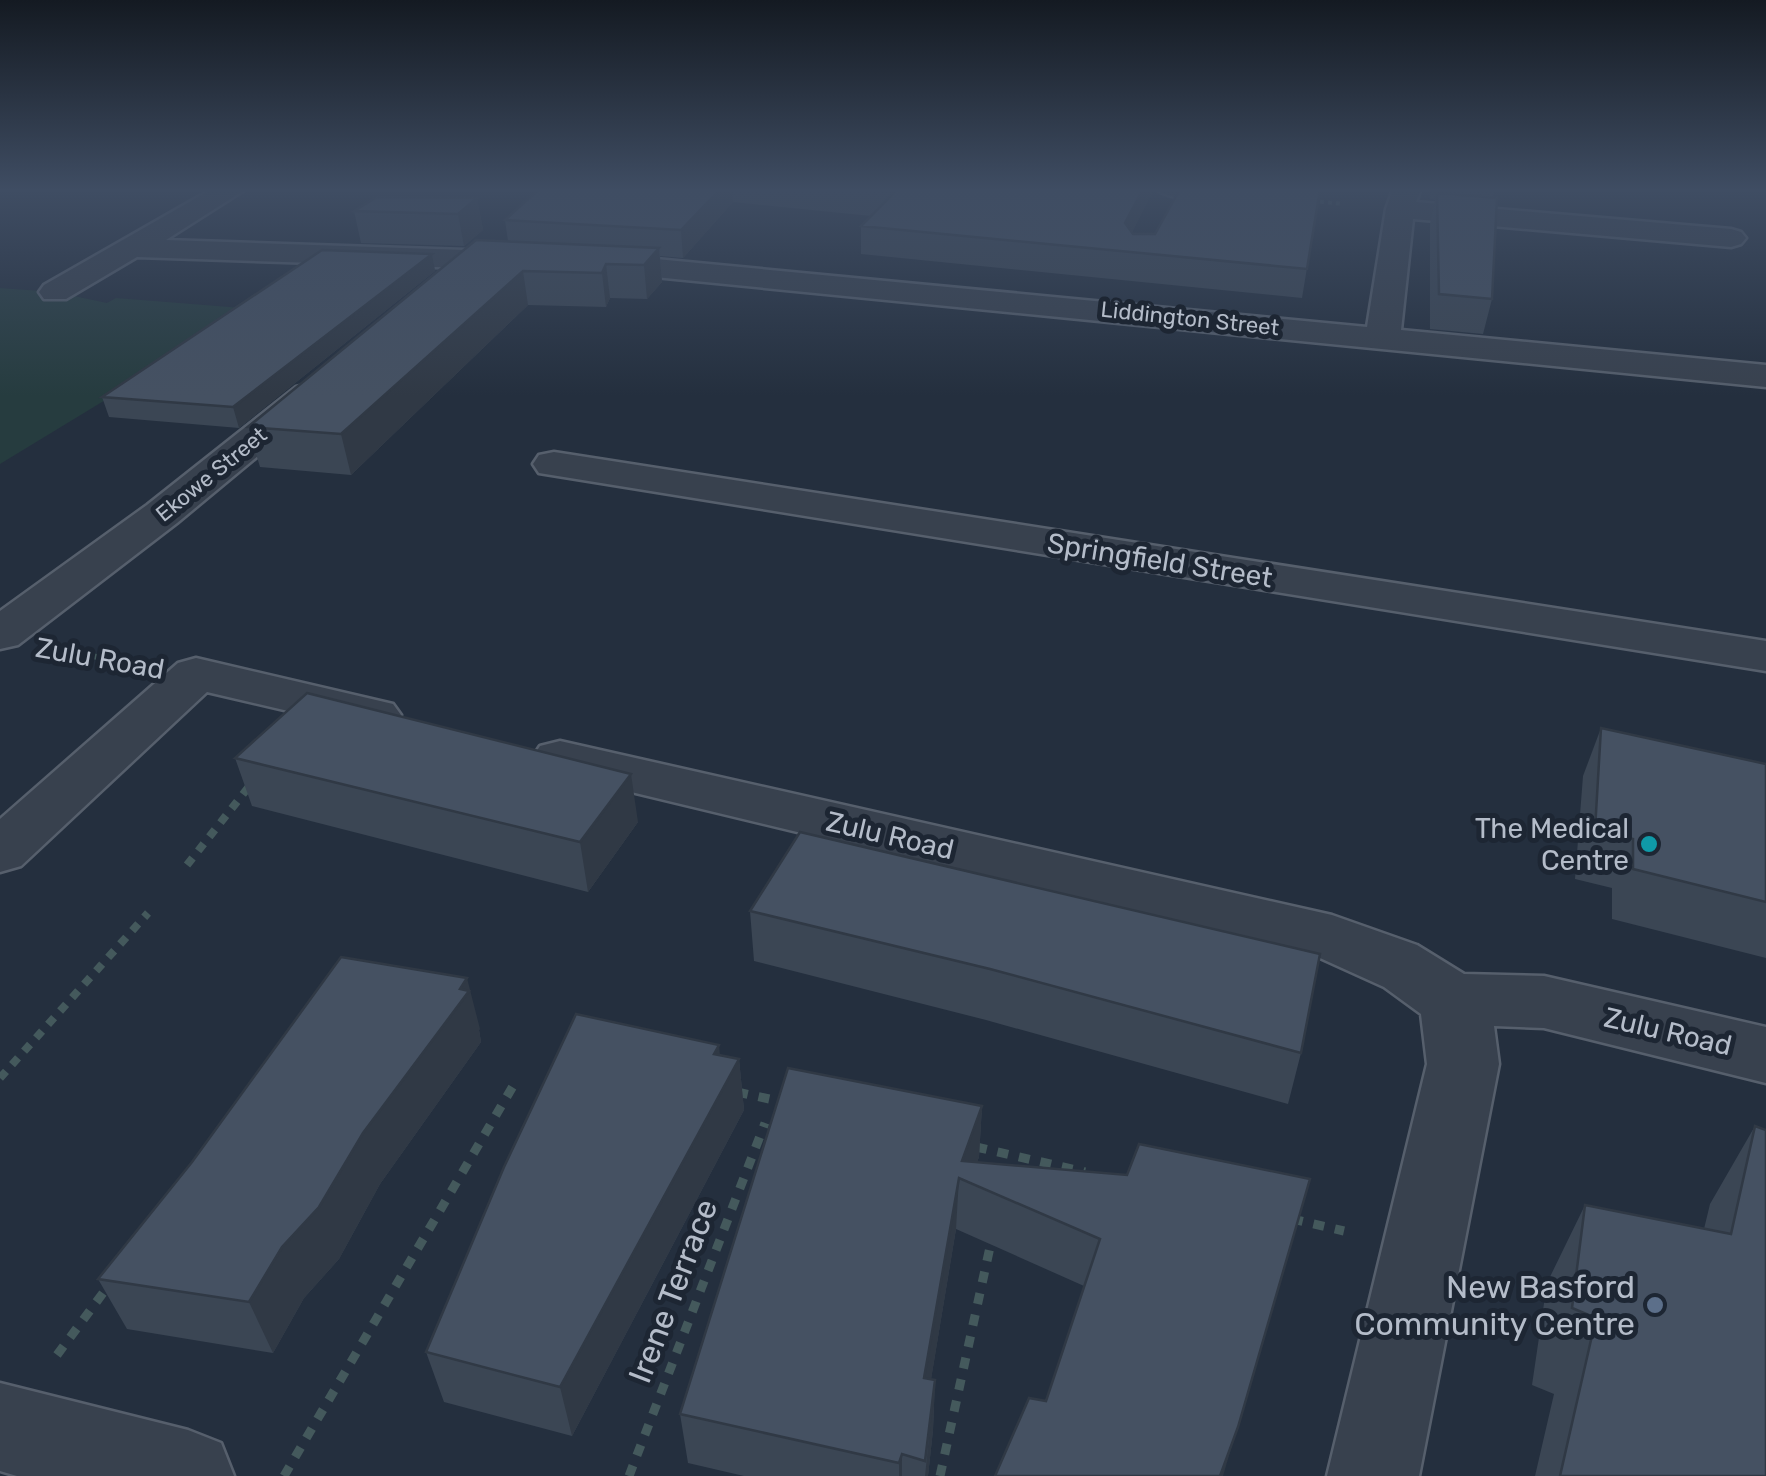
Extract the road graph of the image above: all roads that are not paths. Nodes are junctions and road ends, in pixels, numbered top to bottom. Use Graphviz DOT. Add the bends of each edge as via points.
graph roads {
  1 [pos="117,258"];
  2 [pos="414,258"];
  3 [pos="476,258"];
  4 [pos="1395,258"];
  5 [pos="474,260"];
  6 [pos="55,292"];
  7 [pos="429,297"];
  8 [pos="1384,337"];
  9 [pos="340,369"];
  10 [pos="1766,376"];
  11 [pos="554,464"];
  12 [pos="0,634"];
  13 [pos="1766,656"];
  14 [pos="425,727"];
  15 [pos="502,745"];
  16 [pos="0,852"];
  17 [pos="1448,999"];
  18 [pos="1766,1055"];
  19 [pos="2,1427"];
  20 [pos="188,1476"];
  21 [pos="1373,1476"];
  1 -- 6 [label="street"];
  2 -- 5 [label="street, Liddington Street"];
  3 -- 5 [label="street"];
  4 -- 8 [label="street"];
  5 -- 7 [label="street"];
  5 -- 8 [label="street, Liddington Street" via="748,275"];
  8 -- 10 [label="street, Liddington Street"];
  9 -- 12 [label="street, Ekowe Street"];
  11 -- 13 [label="street, Springfield Street"];
  14 -- 16 [label="street, Zulu Road" via="196,674"];
  15 -- 17 [label="street, Zulu Road" via="1332,938 1399,962"];
  17 -- 18 [label="street, Zulu Road" via="1544,1002"];
  17 -- 21 [label="street" via="1459,1022 1463,1064"];
  19 -- 20 [label="street"];
}
